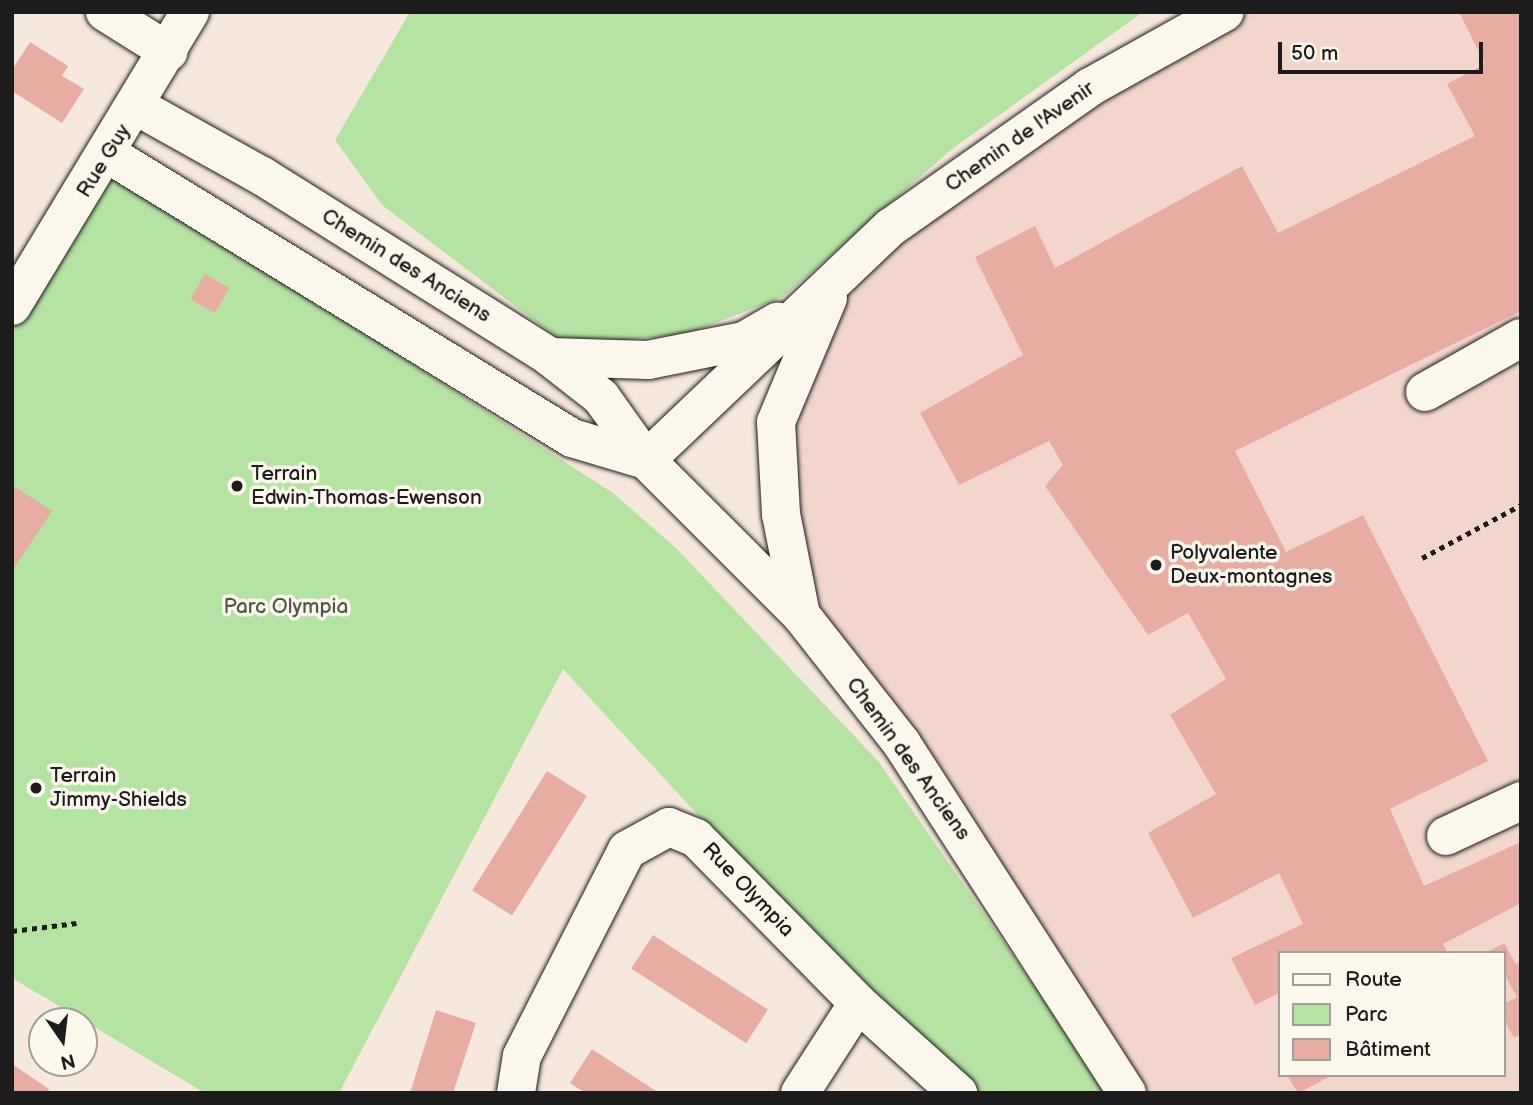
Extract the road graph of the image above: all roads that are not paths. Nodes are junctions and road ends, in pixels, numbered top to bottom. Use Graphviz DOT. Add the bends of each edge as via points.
graph roads {
  1 [pos="105,12"];
  2 [pos="190,12"];
  3 [pos="1225,12"];
  4 [pos="169,52"];
  5 [pos="138,107"];
  6 [pos="108,153"];
  7 [pos="833,287"];
  8 [pos="12,306"];
  9 [pos="1521,338"];
  10 [pos="550,357"];
  11 [pos="1425,392"];
  12 [pos="646,460"];
  13 [pos="800,615"];
  14 [pos="1521,800"];
  15 [pos="1446,836"];
  16 [pos="858,1003"];
  17 [pos="516,1093"];
  18 [pos="800,1093"];
  19 [pos="958,1093"];
  20 [pos="1127,1093"];
  1 -- 4 [label="street"];
  2 -- 4 [label="street, Rue Guy"];
  3 -- 7 [label="street, Chemin de l'Avenir" via="1090,87 930,199 891,227"];
  4 -- 5 [label="street, Rue Guy"];
  5 -- 6 [label="street, Rue Guy"];
  5 -- 10 [label="street, Chemin des Anciens" via="262,176"];
  6 -- 8 [label="street, Rue Guy"];
  6 -- 12 [label="street, Chemin des Anciens" via="561,432"];
  7 -- 10 [label="street, Chemin de l'Avenir" via="744,341 648,360"];
  7 -- 12 [label="street, Chemin de l'Avenir"];
  7 -- 13 [label="street, Chemin de l'Avenir" via="776,422 781,514"];
  9 -- 11 [label="street"];
  10 -- 12 [label="street, Chemin des Anciens" via="601,397"];
  12 -- 13 [label="street, Chemin des Anciens"];
  13 -- 20 [label="street, Chemin des Anciens" via="902,744"];
  14 -- 15 [label="street"];
  16 -- 17 [label="street, Rue Olympia" via="696,838 669,827 627,850 522,1056"];
  16 -- 18 [label="street"];
  16 -- 19 [label="street, Rue Olympia"];
}
